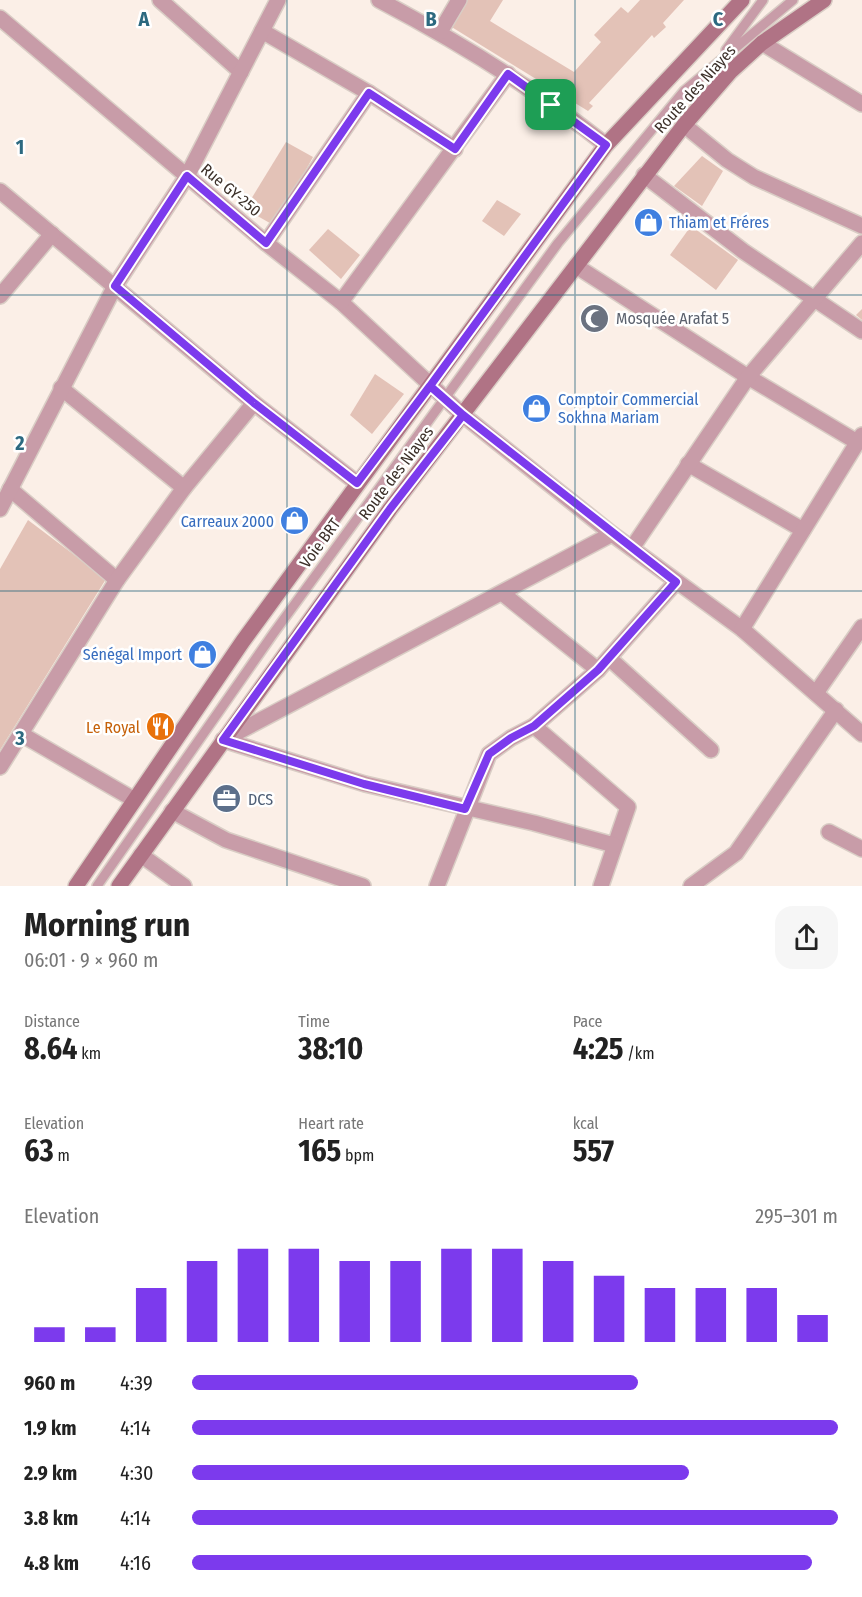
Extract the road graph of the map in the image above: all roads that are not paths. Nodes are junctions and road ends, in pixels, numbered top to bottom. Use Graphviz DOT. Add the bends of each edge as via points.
graph roads {
  1 [pos="160,0"];
  2 [pos="278,0"];
  3 [pos="379,0"];
  4 [pos="459,0"];
  5 [pos="742,0"];
  6 [pos="764,0"];
  7 [pos="793,0"];
  8 [pos="824,0"];
  9 [pos="176,6"];
  10 [pos="0,18"];
  11 [pos="262,31"];
  12 [pos="440,32"];
  13 [pos="762,43"];
  14 [pos="718,61"];
  15 [pos="241,72"];
  16 [pos="508,74"];
  17 [pos="369,93"];
  18 [pos="862,104"];
  19 [pos="684,125"];
  20 [pos="606,145"];
  21 [pos="455,149"];
  22 [pos="644,175"];
  23 [pos="187,176"];
  24 [pos="0,191"];
  25 [pos="862,226"];
  26 [pos="52,234"];
  27 [pos="266,243"];
  28 [pos="862,243"];
  29 [pos="576,266"];
  30 [pos="115,286"];
  31 [pos="0,296"];
  32 [pos="816,300"];
  33 [pos="341,302"];
  34 [pos="862,331"];
  35 [pos="748,377"];
  36 [pos="430,386"];
  37 [pos="61,388"];
  38 [pos="444,398"];
  39 [pos="254,403"];
  40 [pos="463,415"];
  41 [pos="860,439"];
  42 [pos="688,464"];
  43 [pos="357,483"];
  44 [pos="184,488"];
  45 [pos="10,489"];
  46 [pos="0,507"];
  47 [pos="803,530"];
  48 [pos="612,534"];
  49 [pos="632,548"];
  50 [pos="117,580"];
  51 [pos="676,582"];
  52 [pos="502,593"];
  53 [pos="862,627"];
  54 [pos="742,629"];
  55 [pos="609,658"];
  56 [pos="598,670"];
  57 [pos="816,693"];
  58 [pos="836,710"];
  59 [pos="534,726"];
  60 [pos="21,734"];
  61 [pos="862,734"];
  62 [pos="223,740"];
  63 [pos="711,750"];
  64 [pos="0,767"];
  65 [pos="133,799"];
  66 [pos="465,809"];
  67 [pos="172,811"];
  68 [pos="829,832"];
  69 [pos="614,845"];
  70 [pos="862,849"];
  71 [pos="141,855"];
  72 [pos="76,886"];
  73 [pos="97,886"];
  74 [pos="119,886"];
  75 [pos="184,886"];
  76 [pos="360,886"];
  77 [pos="437,886"];
  78 [pos="601,886"];
  79 [pos="691,886"];
  1 -- 9 [label="street"];
  2 -- 11 [label="street"];
  3 -- 12 [label="street"];
  4 -- 12 [label="street"];
  5 -- 20 [label="main road, Route des Niayes"];
  6 -- 14 [label="lane, Voie BRT"];
  7 -- 14 [label="lane, Voie BRT"];
  8 -- 13 [label="main road, Route des Niayes"];
  9 -- 15 [label="street"];
  10 -- 23 [label="street, Rue GY-250"];
  11 -- 15 [label="street"];
  11 -- 17 [label="street"];
  12 -- 16 [label="street"];
  13 -- 18 [label="street"];
  13 -- 19 [label="main road, Route des Niayes" via="730,72"];
  14 -- 38 [label="lane, Voie BRT" via="684,91 558,243"];
  15 -- 23 [label="street"];
  16 -- 20 [label="street"];
  16 -- 21 [label="street"];
  17 -- 21 [label="street"];
  17 -- 27 [label="street"];
  19 -- 22 [label="main road, Route des Niayes"];
  19 -- 25 [label="street" via="754,177"];
  20 -- 36 [label="main road, Route des Niayes"];
  21 -- 33 [label="street"];
  22 -- 29 [label="main road, Route des Niayes"];
  22 -- 32 [label="street" via="743,251"];
  23 -- 27 [label="street, Rue GY-250"];
  23 -- 30 [label="street"];
  24 -- 26 [label="street"];
  26 -- 30 [label="street"];
  26 -- 31 [label="street"];
  27 -- 33 [label="street, Rue GY-250"];
  28 -- 32 [label="street"];
  29 -- 35 [label="street"];
  29 -- 40 [label="main road, Route des Niayes"];
  30 -- 37 [label="street"];
  30 -- 39 [label="street"];
  32 -- 34 [label="street"];
  32 -- 35 [label="street"];
  33 -- 36 [label="street, Rue GY-250"];
  35 -- 41 [label="street"];
  35 -- 42 [label="street"];
  36 -- 38 [label="street, Rue GY-250"];
  36 -- 43 [label="main road, Route des Niayes"];
  37 -- 44 [label="street"];
  37 -- 45 [label="street"];
  38 -- 40 [label="street, Rue GY-250"];
  38 -- 73 [label="lane, Voie BRT"];
  39 -- 43 [label="street"];
  39 -- 44 [label="street"];
  40 -- 48 [label="street, Rue GY-250"];
  40 -- 62 [label="main road, Route des Niayes"];
  41 -- 47 [label="street"];
  42 -- 47 [label="street"];
  42 -- 49 [label="street"];
  43 -- 65 [label="main road, Route des Niayes"];
  44 -- 50 [label="street"];
  45 -- 46 [label="street"];
  45 -- 50 [label="street"];
  47 -- 54 [label="street"];
  48 -- 49 [label="street, Rue GY-250"];
  48 -- 52 [label="street"];
  49 -- 51 [label="street, Rue GY-250"];
  50 -- 60 [label="street"];
  51 -- 54 [label="street, Rue GY-250"];
  51 -- 55 [label="street"];
  52 -- 56 [label="street"];
  52 -- 62 [label="street"];
  53 -- 57 [label="street"];
  54 -- 57 [label="street, Rue GY-250"];
  55 -- 56 [label="street"];
  55 -- 63 [label="street"];
  56 -- 59 [label="street"];
  57 -- 58 [label="street, Rue GY-250"];
  58 -- 61 [label="street, Rue GY-250"];
  58 -- 79 [label="street" via="736,853"];
  59 -- 66 [label="street" via="489,754"];
  59 -- 69 [label="street" via="625,803 628,811"];
  60 -- 64 [label="street"];
  60 -- 65 [label="street"];
  62 -- 66 [label="street" via="364,784"];
  62 -- 67 [label="main road, Route des Niayes"];
  65 -- 72 [label="main road, Route des Niayes"];
  66 -- 69 [label="street"];
  66 -- 77 [label="street"];
  67 -- 71 [label="main road, Route des Niayes"];
  67 -- 76 [label="street" via="226,840"];
  68 -- 70 [label="street"];
  69 -- 78 [label="street"];
  71 -- 74 [label="main road, Route des Niayes"];
  71 -- 75 [label="street"];
}
